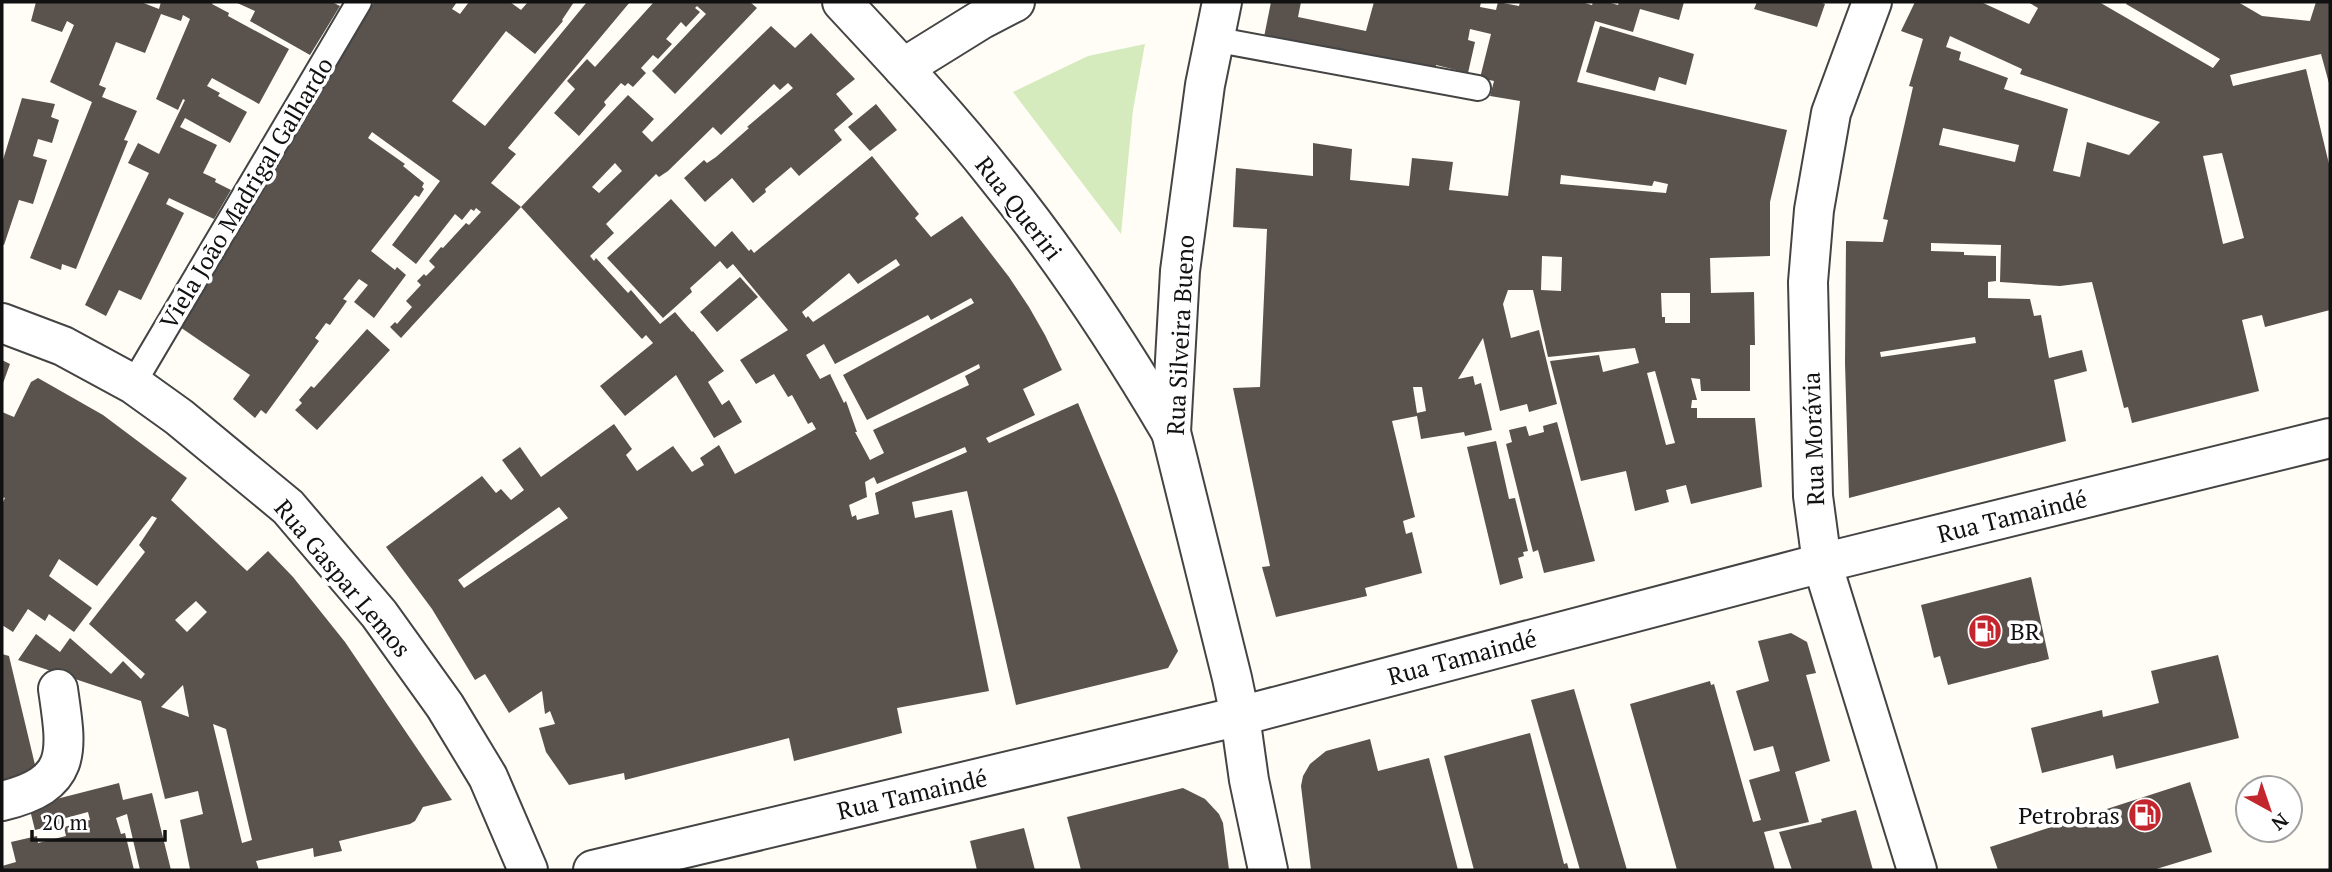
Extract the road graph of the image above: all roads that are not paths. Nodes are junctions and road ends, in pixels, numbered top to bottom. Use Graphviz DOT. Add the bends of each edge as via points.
graph roads {
  1 [pos="359,2"];
  2 [pos="842,2"];
  3 [pos="1016,2"];
  4 [pos="1222,2"];
  5 [pos="1872,2"];
  6 [pos="1213,39"];
  7 [pos="903,68"];
  8 [pos="1478,88"];
  9 [pos="2,323"];
  10 [pos="133,384"];
  11 [pos="1171,432"];
  12 [pos="2330,438"];
  13 [pos="1822,563"];
  14 [pos="58,689"];
  15 [pos="1240,716"];
  16 [pos="2,801"];
  17 [pos="528,870"];
  18 [pos="593,870"];
  19 [pos="1268,870"];
  20 [pos="1917,870"];
  1 -- 10 [label="lane, Viela João Madrigal Galhardo"];
  2 -- 7 [label="street, Rua Queriri"];
  3 -- 7 [label="street"];
  4 -- 6 [label="street, Rua Silveira Bueno"];
  5 -- 13 [label="street, Rua Morávia" via="1831,113 1814,209 1808,295 1813,496"];
  6 -- 8 [label="lane"];
  6 -- 11 [label="street, Rua Silveira Bueno" via="1180,271"];
  7 -- 11 [label="street, Rua Queriri" via="998,177 1078,285"];
  9 -- 10 [label="street, Rua Gaspar Lemos" via="63,346"];
  10 -- 17 [label="street, Rua Gaspar Lemos" via="288,507 379,614 488,777"];
  11 -- 15 [label="street, Rua Silveira Bueno"];
  12 -- 13 [label="street, Rua Tamaindé"];
  13 -- 15 [label="street, Rua Tamaindé"];
  13 -- 20 [label="street, Rua Morávia"];
  14 -- 16 [label="street" via="64,748 55,773 27,795"];
  15 -- 18 [label="street, Rua Tamaindé"];
  15 -- 19 [label="street, Rua Silveira Bueno"];
}
